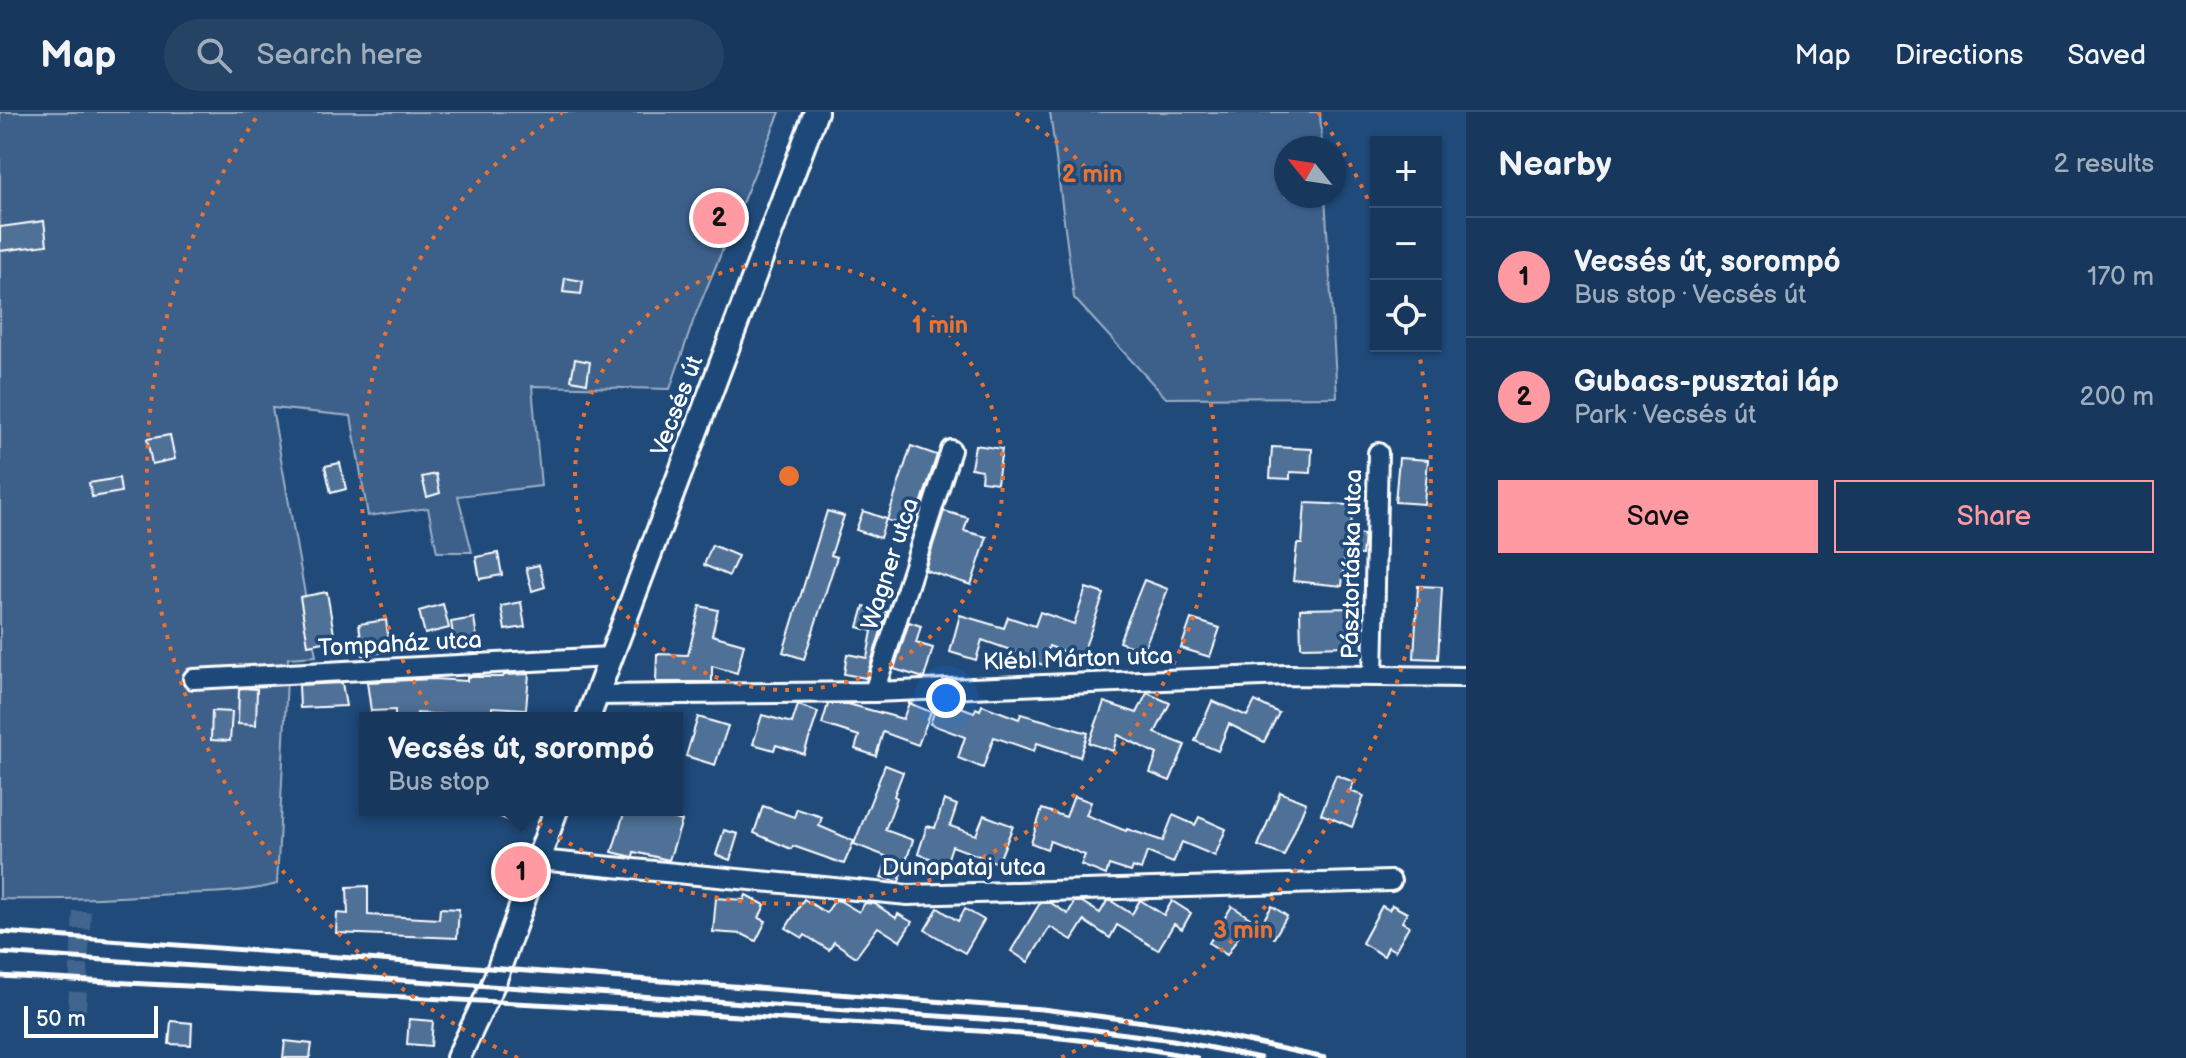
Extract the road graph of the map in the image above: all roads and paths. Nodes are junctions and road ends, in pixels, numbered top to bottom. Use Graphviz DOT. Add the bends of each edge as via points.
graph roads {
  1 [pos="816,112"];
  2 [pos="951,450"];
  3 [pos="1378,453"];
  4 [pos="610,657"];
  5 [pos="1373,675"];
  6 [pos="1466,677"];
  7 [pos="193,679"];
  8 [pos="874,692"];
  9 [pos="596,695"];
  10 [pos="590,712"];
  11 [pos="554,816"];
  12 [pos="539,860"];
  13 [pos="1391,881"];
  14 [pos="458,1058"];
  1 -- 4 [label="street, Vecsés út"];
  2 -- 8 [label="street, Wagner utca"];
  3 -- 5 [label="street, Pásztortáska utca"];
  4 -- 7 [label="street, Tompaház utca"];
  4 -- 9 [label="street, Vecsés út"];
  5 -- 6 [label="street, Klébl Márton utca"];
  5 -- 8 [label="street, Klébl Márton utca"];
  8 -- 9 [label="street, Klébl Márton utca"];
  9 -- 10 [label="street, Vecsés út"];
  11 -- 12 [label="street"];
  12 -- 13 [label="street, Dunapataj utca" via="908,895"];
  12 -- 14 [label="street" via="494,982"];
}
